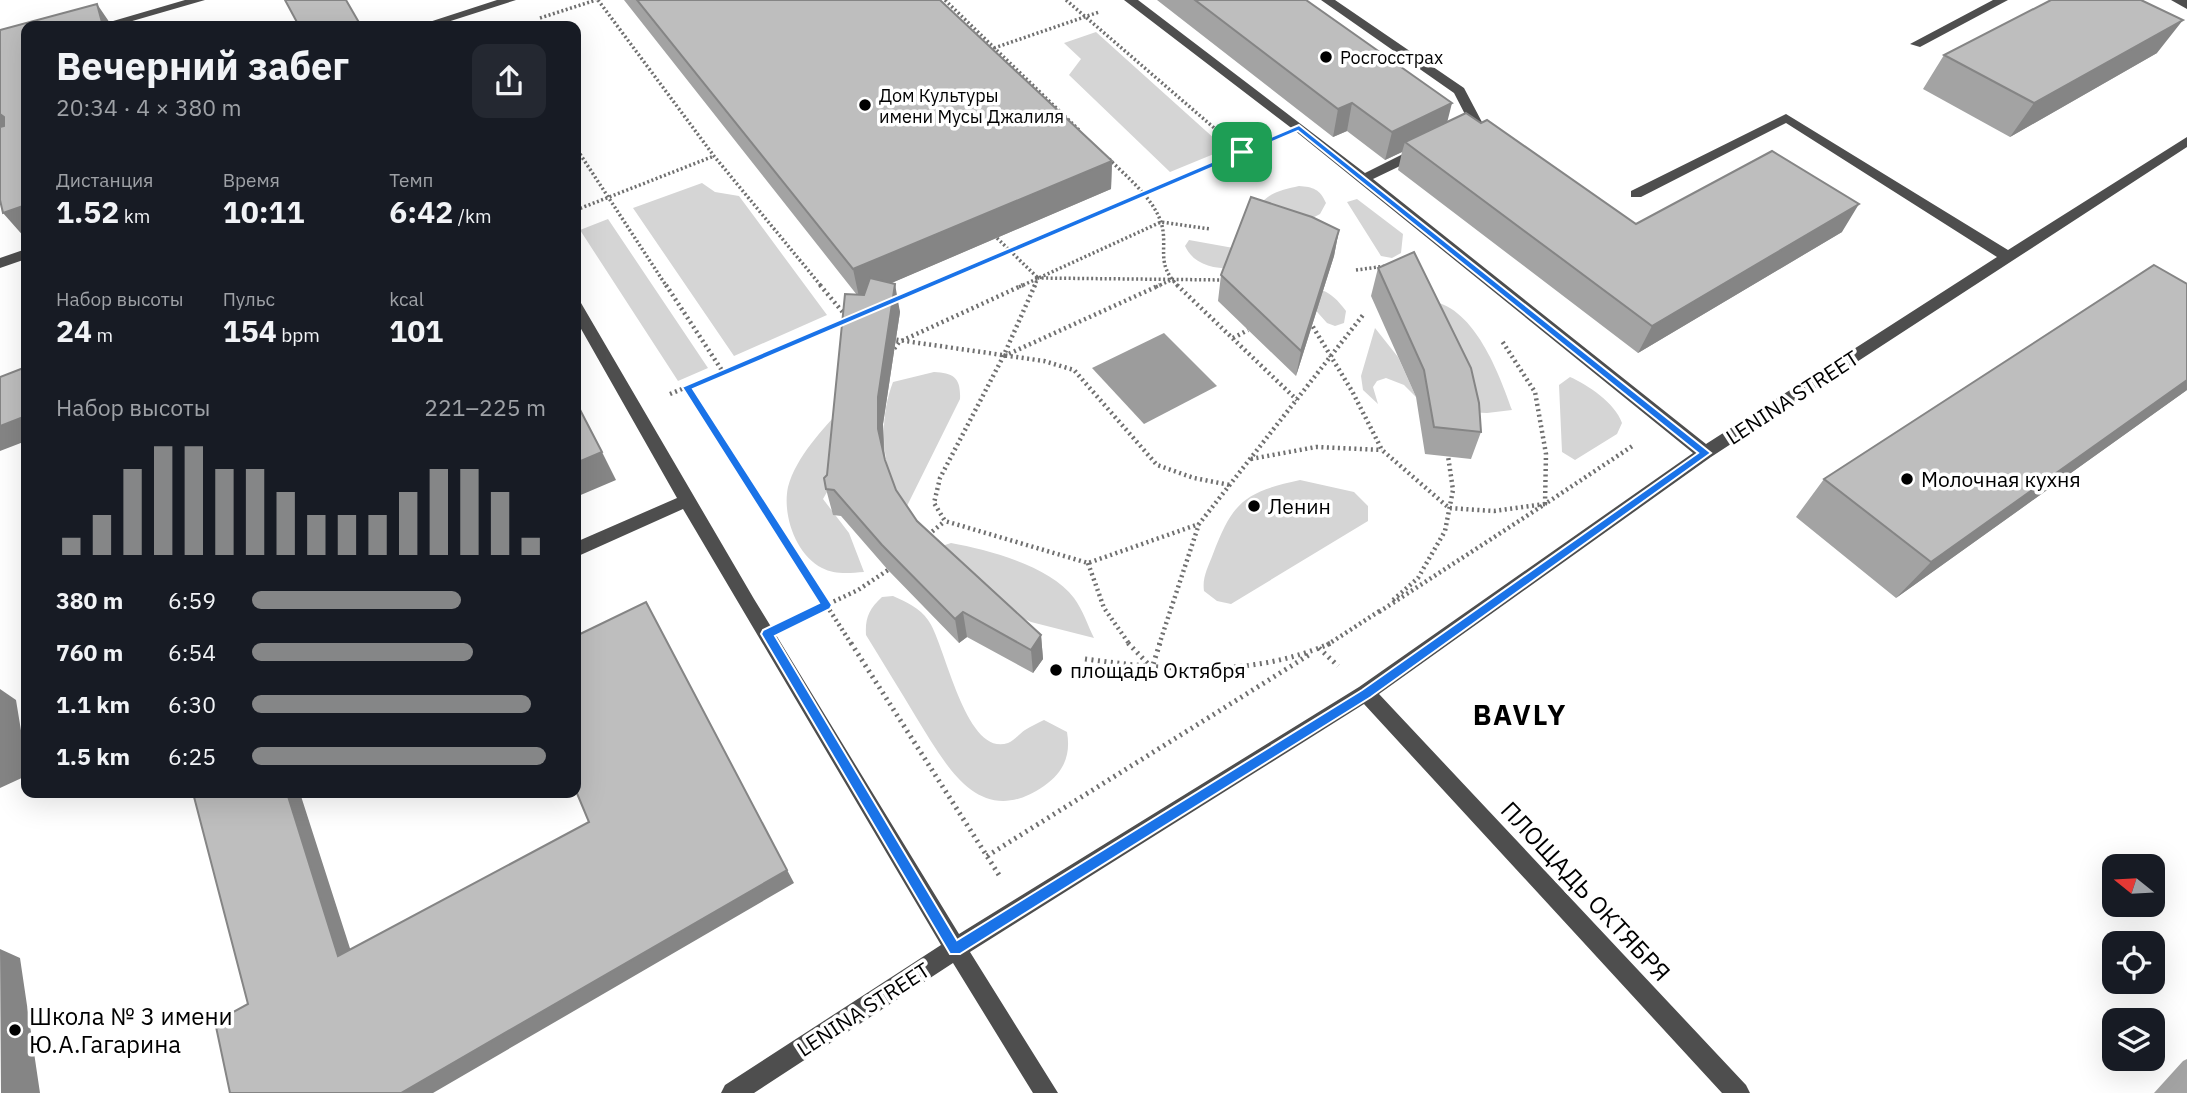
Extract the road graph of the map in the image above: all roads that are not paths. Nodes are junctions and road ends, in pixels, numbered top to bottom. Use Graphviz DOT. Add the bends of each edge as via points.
graph roads {
  1 [pos="199,0"];
  2 [pos="510,0"];
  3 [pos="1130,0"];
  4 [pos="1327,0"];
  5 [pos="2002,0"];
  6 [pos="2177,0"];
  7 [pos="2187,5"];
  8 [pos="121,21"];
  9 [pos="441,21"];
  10 [pos="1916,44"];
  11 [pos="2187,141"];
  12 [pos="1363,179"];
  13 [pos="1636,194"];
  14 [pos="21,256"];
  15 [pos="2008,257"];
  16 [pos="0,263"];
  17 [pos="581,316"];
  18 [pos="1705,453"];
  19 [pos="688,500"];
  20 [pos="581,548"];
  21 [pos="1366,693"];
  22 [pos="955,949"];
  23 [pos="733,1093"];
  24 [pos="1046,1093"];
  25 [pos="1738,1093"];
  1 -- 8 [label="street"];
  2 -- 9 [label="street"];
  3 -- 12 [label="street"];
  4 -- 12 [label="street" via="1459,91 1476,124"];
  5 -- 10 [label="street"];
  6 -- 7 [label="street"];
  11 -- 15 [label="street, LENINA STREET"];
  12 -- 18 [label="street"];
  13 -- 15 [label="street" via="1787,118"];
  14 -- 16 [label="street"];
  15 -- 18 [label="street, LENINA STREET"];
  17 -- 19 [label="street"];
  18 -- 21 [label="street, LENINA STREET"];
  19 -- 20 [label="street"];
  19 -- 22 [label="street"];
  21 -- 22 [label="street, LENINA STREET"];
  21 -- 25 [label="street, ПЛОЩАДЬ ОКТЯБРЯ"];
  22 -- 23 [label="street, LENINA STREET"];
  22 -- 24 [label="street"];
}
